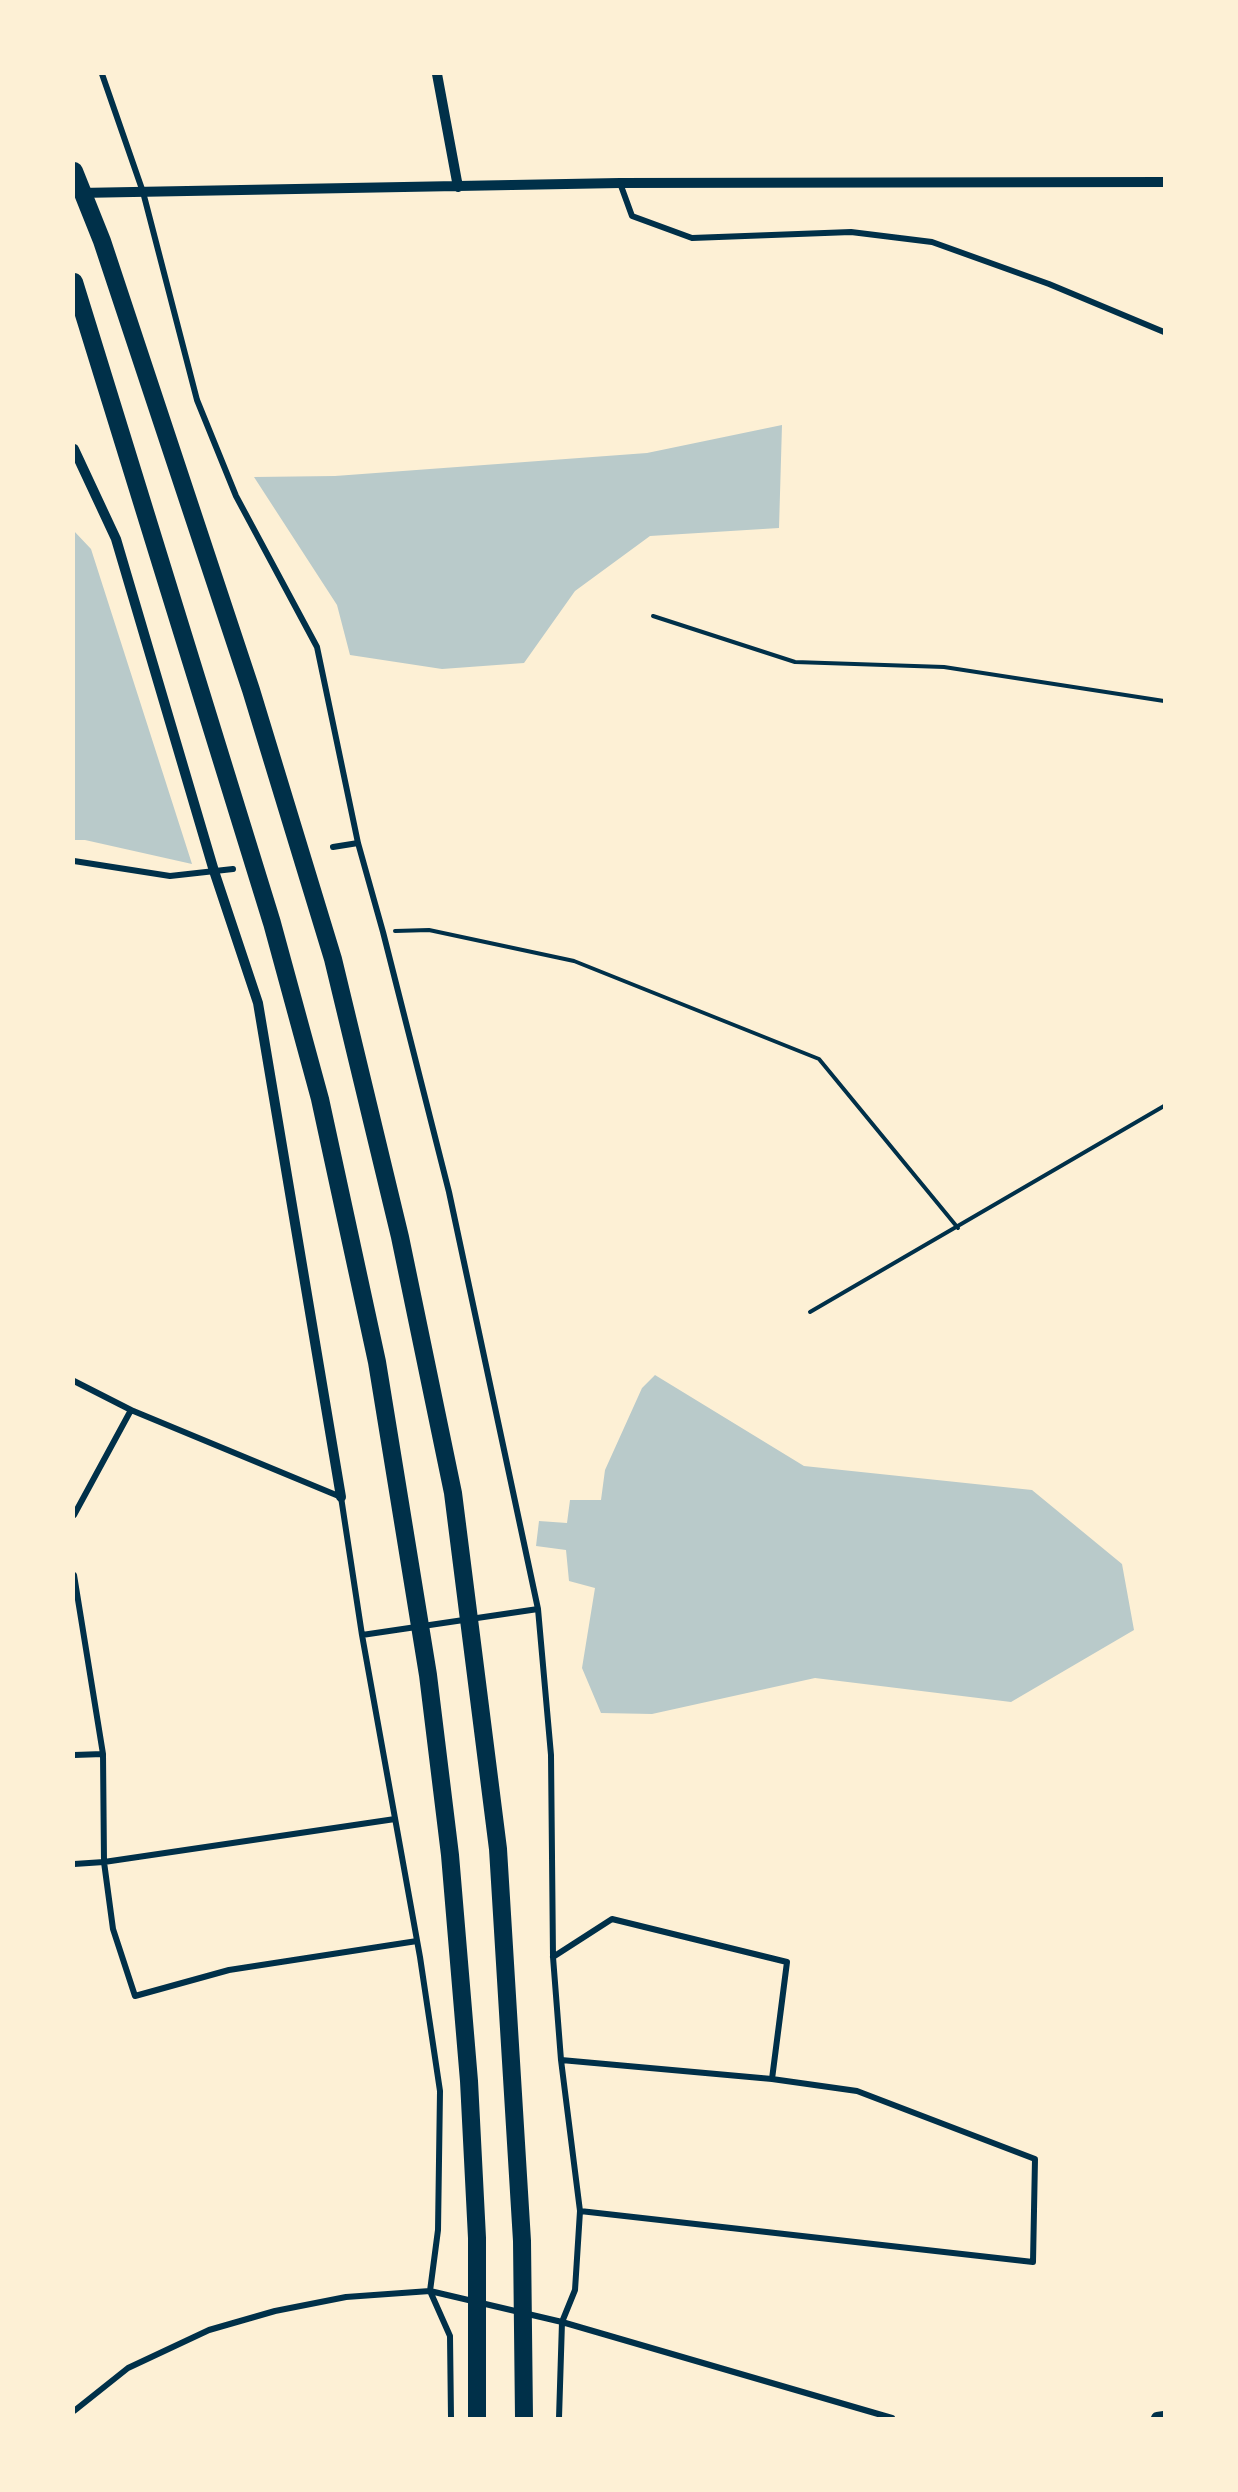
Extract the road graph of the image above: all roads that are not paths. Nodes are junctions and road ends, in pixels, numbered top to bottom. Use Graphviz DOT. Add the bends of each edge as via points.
graph roads {
  1 [pos="102,74"];
  2 [pos="438,74"];
  3 [pos="74,171"];
  4 [pos="1164,182"];
  5 [pos="620,183"];
  6 [pos="458,188"];
  7 [pos="143,192"];
  8 [pos="74,193"];
  9 [pos="74,282"];
  10 [pos="1164,332"];
  11 [pos="74,448"];
  12 [pos="358,843"];
  13 [pos="333,847"];
  14 [pos="74,861"];
  15 [pos="233,869"];
  16 [pos="214,871"];
  17 [pos="74,1382"];
  18 [pos="131,1410"];
  19 [pos="341,1497"];
  20 [pos="74,1515"];
  21 [pos="74,1575"];
  22 [pos="538,1609"];
  23 [pos="362,1635"];
  24 [pos="103,1754"];
  25 [pos="74,1755"];
  26 [pos="395,1819"];
  27 [pos="104,1862"];
  28 [pos="74,1864"];
  29 [pos="417,1941"];
  30 [pos="553,1957"];
  31 [pos="561,2060"];
  32 [pos="772,2079"];
  33 [pos="580,2211"];
  34 [pos="430,2291"];
  35 [pos="562,2322"];
  36 [pos="74,2411"];
  37 [pos="1164,2417"];
  38 [pos="451,2418"];
  39 [pos="477,2418"];
  40 [pos="524,2418"];
  41 [pos="559,2418"];
  42 [pos="892,2418"];
  43 [pos="1157,2418"];
  1 -- 7 [label="street"];
  2 -- 6 [label="street"];
  3 -- 40 [label="highway" via="102,241 251,690 330,948 407,1272 453,1493 498,1849 522,2241"];
  4 -- 5 [label="street"];
  5 -- 6 [label="street"];
  5 -- 10 [label="street" via="632,216 692,238 851,232 932,242 1049,284"];
  6 -- 7 [label="street"];
  7 -- 8 [label="street"];
  7 -- 12 [label="street" via="197,399 236,496 317,647"];
  9 -- 39 [label="highway" via="272,923 320,1099 377,1362 428,1675 450,1855 469,2081 477,2238"];
  11 -- 16 [label="street" via="116,539"];
  12 -- 13 [label="street"];
  12 -- 22 [label="street" via="449,1192"];
  14 -- 16 [label="street" via="170,876"];
  15 -- 16 [label="street"];
  16 -- 19 [label="street" via="258,1003"];
  17 -- 18 [label="street"];
  18 -- 19 [label="street"];
  18 -- 20 [label="street"];
  19 -- 23 [label="street"];
  21 -- 24 [label="street"];
  22 -- 23 [label="street"];
  22 -- 30 [label="street" via="551,1755"];
  23 -- 26 [label="street"];
  24 -- 25 [label="street"];
  24 -- 27 [label="street"];
  26 -- 27 [label="street"];
  26 -- 29 [label="street"];
  27 -- 28 [label="street"];
  27 -- 29 [label="street" via="113,1929 135,1996 229,1970"];
  29 -- 34 [label="street" via="440,2091 438,2230"];
  30 -- 31 [label="street"];
  30 -- 32 [label="street" via="612,1919 787,1962"];
  31 -- 32 [label="street"];
  31 -- 33 [label="street"];
  32 -- 33 [label="street" via="857,2091 1035,2159 1033,2262"];
  33 -- 35 [label="street" via="575,2290"];
  34 -- 35 [label="street"];
  34 -- 36 [label="street" via="346,2297 275,2311 209,2330 128,2368"];
  34 -- 38 [label="street" via="450,2336"];
  35 -- 41 [label="street"];
  35 -- 42 [label="street"];
  37 -- 43 [label="main road"];
}
